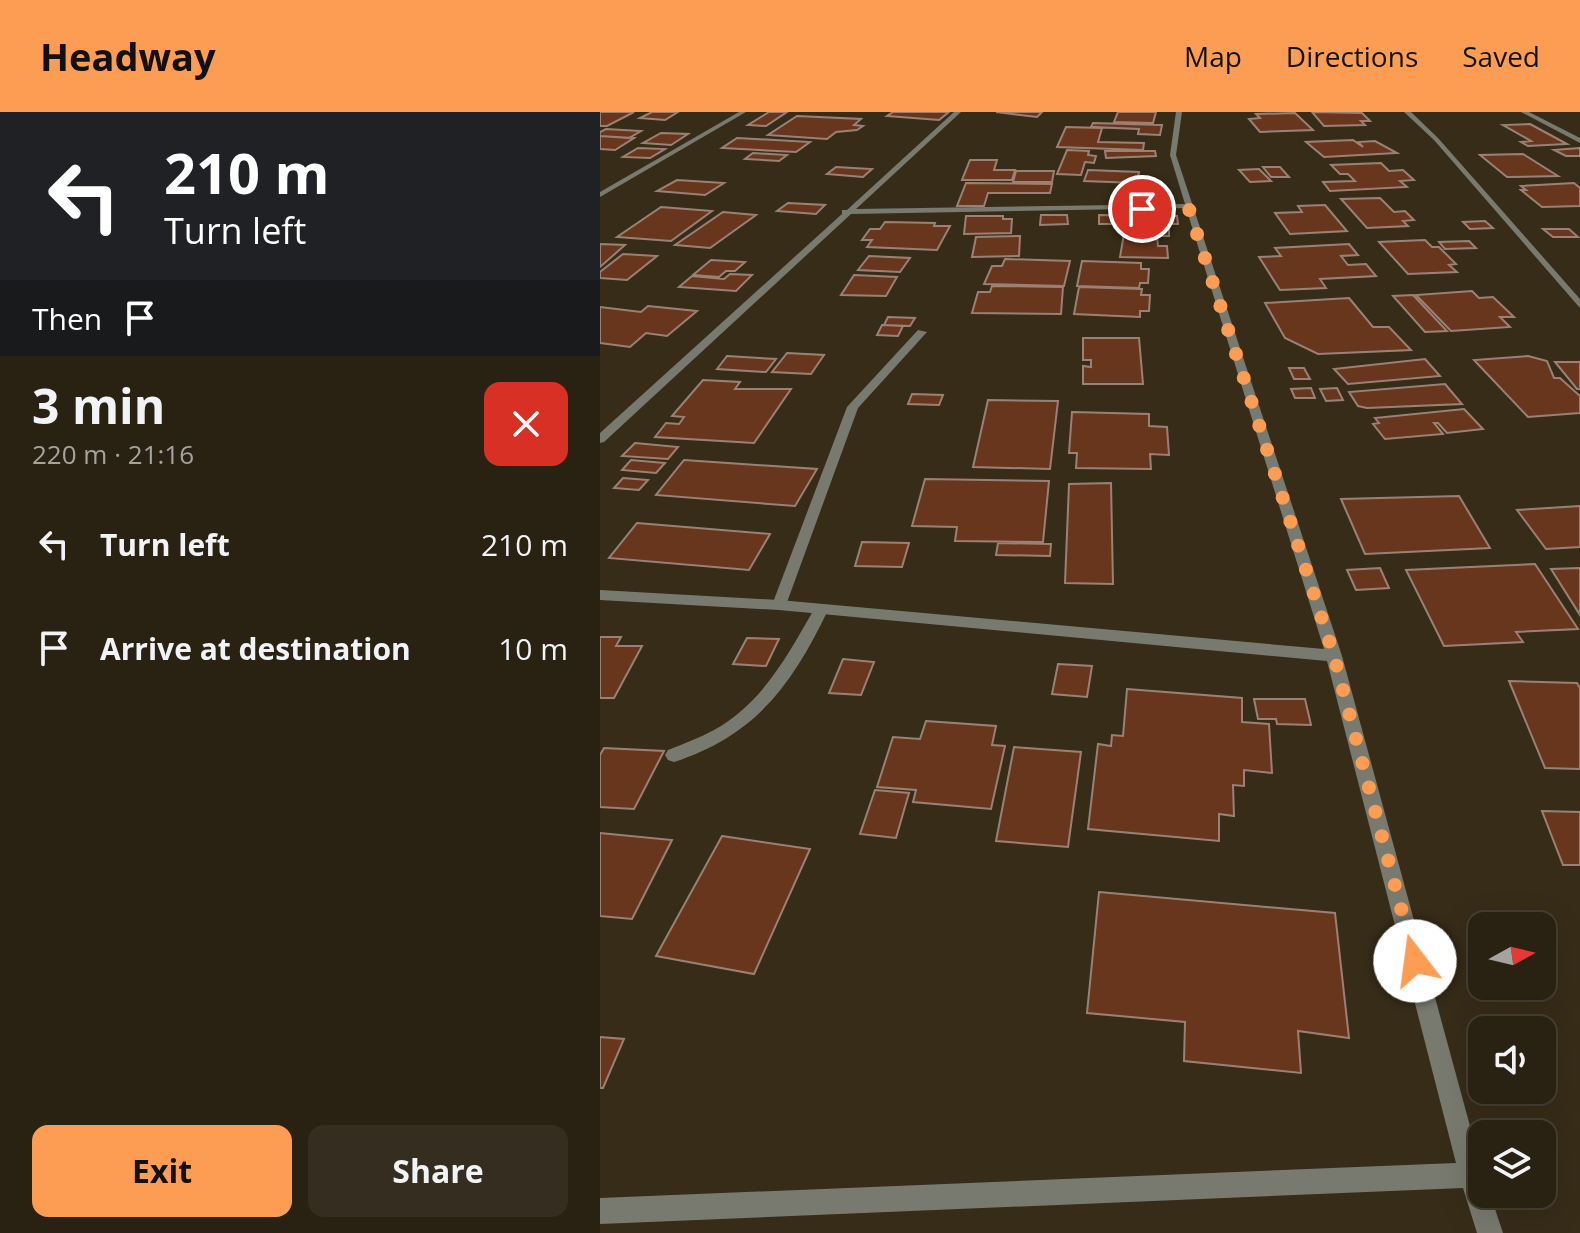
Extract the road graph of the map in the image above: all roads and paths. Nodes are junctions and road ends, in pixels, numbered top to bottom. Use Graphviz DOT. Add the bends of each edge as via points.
graph roads {
  1 [pos="743,112"];
  2 [pos="958,112"];
  3 [pos="1179,112"];
  4 [pos="1407,112"];
  5 [pos="1524,112"];
  6 [pos="1580,141"];
  7 [pos="600,195"];
  8 [pos="1188,206"];
  9 [pos="845,212"];
  10 [pos="1580,305"];
  11 [pos="922,332"];
  12 [pos="600,439"];
  13 [pos="600,595"];
  14 [pos="779,605"];
  15 [pos="821,610"];
  16 [pos="1334,656"];
  17 [pos="674,755"];
  18 [pos="1468,1164"];
  19 [pos="1468,1175"];
  20 [pos="1482,1208"];
  21 [pos="600,1211"];
  22 [pos="1490,1233"];
  1 -- 7 [label="street"];
  2 -- 9 [label="street"];
  3 -- 8 [label="street" via="1173,155"];
  4 -- 10 [label="street"];
  5 -- 6 [label="street"];
  8 -- 9 [label="street"];
  8 -- 16 [label="street"];
  9 -- 12 [label="street"];
  11 -- 14 [label="street" via="853,407"];
  13 -- 14 [label="street"];
  14 -- 15 [label="street"];
  15 -- 16 [label="street"];
  15 -- 17 [label="street" via="795,659 751,713 725,732"];
  16 -- 18 [label="street"];
  19 -- 21 [label="street"];
  20 -- 22 [label="street"];
}
